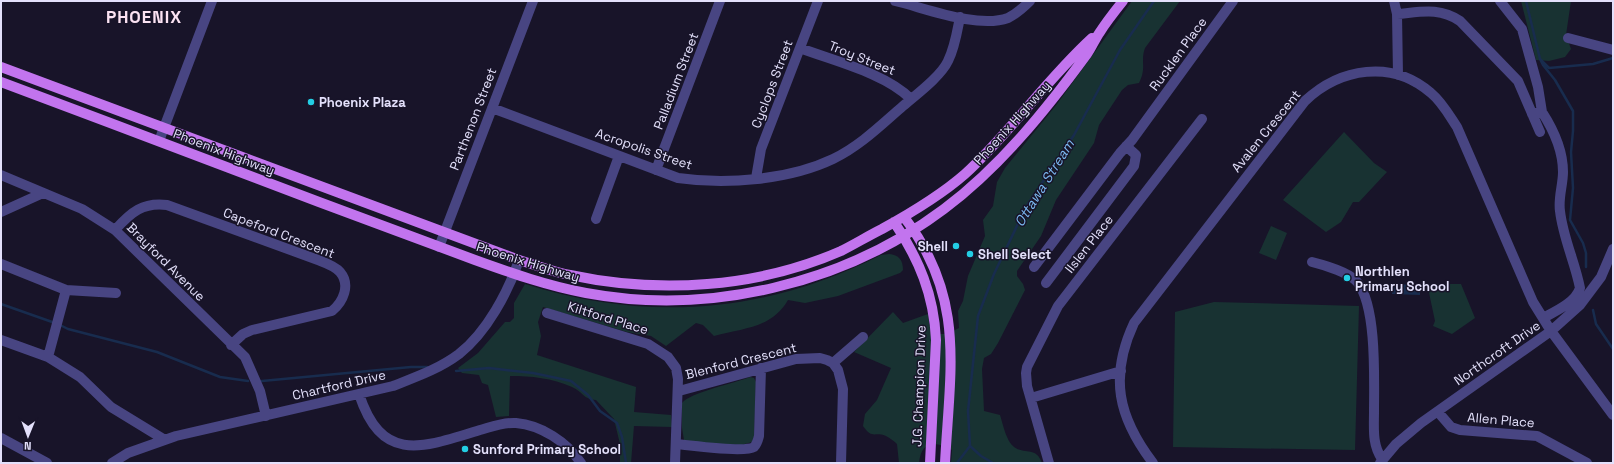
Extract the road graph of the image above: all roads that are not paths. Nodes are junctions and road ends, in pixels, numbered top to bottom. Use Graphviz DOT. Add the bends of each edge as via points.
graph roads {
  1 [pos="212,1"];
  2 [pos="533,1"];
  3 [pos="720,1"];
  4 [pos="818,1"];
  5 [pos="895,1"];
  6 [pos="1030,1"];
  7 [pos="1123,1"];
  8 [pos="1233,1"];
  9 [pos="1394,1"];
  10 [pos="1500,1"];
  11 [pos="1396,14"];
  12 [pos="960,17"];
  13 [pos="1099,33"];
  14 [pos="1568,38"];
  15 [pos="800,48"];
  16 [pos="1613,50"];
  17 [pos="1,67"];
  18 [pos="1398,75"];
  19 [pos="1,82"];
  20 [pos="911,99"];
  21 [pos="492,108"];
  22 [pos="1537,113"];
  23 [pos="1202,119"];
  24 [pos="164,128"];
  25 [pos="1540,132"];
  26 [pos="159,141"];
  27 [pos="1126,146"];
  28 [pos="619,156"];
  29 [pos="656,170"];
  30 [pos="1,175"];
  31 [pos="756,178"];
  32 [pos="43,193"];
  33 [pos="1,212"];
  34 [pos="904,216"];
  35 [pos="596,219"];
  36 [pos="894,222"];
  37 [pos="914,229"];
  38 [pos="115,230"];
  39 [pos="445,233"];
  40 [pos="903,235"];
  41 [pos="439,247"];
  42 [pos="1613,249"];
  43 [pos="875,250"];
  44 [pos="917,259"];
  45 [pos="519,260"];
  46 [pos="1312,262"];
  47 [pos="1611,262"];
  48 [pos="1,264"];
  49 [pos="1034,267"];
  50 [pos="514,274"];
  51 [pos="1046,283"];
  52 [pos="66,290"];
  53 [pos="116,292"];
  54 [pos="547,313"];
  55 [pos="1543,318"];
  56 [pos="1551,331"];
  57 [pos="863,337"];
  58 [pos="1,340"];
  59 [pos="231,345"];
  60 [pos="48,356"];
  61 [pos="833,363"];
  62 [pos="761,368"];
  63 [pos="1121,371"];
  64 [pos="679,391"];
  65 [pos="359,394"];
  66 [pos="1031,398"];
  67 [pos="1438,412"];
  68 [pos="1613,415"];
  69 [pos="266,416"];
  70 [pos="1,438"];
  71 [pos="165,440"];
  72 [pos="676,444"];
  73 [pos="1381,461"];
  74 [pos="47,463"];
  75 [pos="112,463"];
  76 [pos="581,463"];
  77 [pos="675,463"];
  78 [pos="841,463"];
  79 [pos="930,463"];
  80 [pos="945,463"];
  81 [pos="1049,463"];
  82 [pos="1153,463"];
  83 [pos="1587,463"];
  1 -- 24 [label="street"];
  2 -- 21 [label="street, Parthenon Street"];
  3 -- 29 [label="street, Palladium Street"];
  4 -- 15 [label="street, Cyclops Street"];
  5 -- 12 [label="street"];
  6 -- 12 [label="street" via="1003,19 993,21"];
  7 -- 13 [label="main road, Phoenix Highway"];
  8 -- 27 [label="street, Rucklen Place"];
  9 -- 11 [label="street"];
  10 -- 22 [label="street" via="1522,29 1538,87"];
  11 -- 18 [label="street"];
  11 -- 22 [label="street" via="1436,11 1450,14 1460,21 1518,81"];
  12 -- 20 [label="street, Acropolis Street" via="948,62"];
  13 -- 34 [label="main road, Phoenix Highway" via="1079,51 1008,131 964,174 922,206"];
  13 -- 37 [label="main road, Phoenix Highway" via="1086,56 1003,156 960,196"];
  14 -- 16 [label="street"];
  15 -- 20 [label="street, Troy Street" via="885,80"];
  15 -- 31 [label="street, Cyclops Street" via="761,149"];
  17 -- 24 [label="main road, Phoenix Highway"];
  18 -- 55 [label="street, Avalen Crescent" via="1431,92 1457,127 1522,280"];
  18 -- 63 [label="street, Avalen Crescent" via="1378,72 1340,77 1320,87 1305,101 1134,323 1128,337"];
  19 -- 26 [label="main road, Phoenix Highway"];
  20 -- 31 [label="street, Acropolis Street" via="865,139 834,158 795,172"];
  21 -- 28 [label="street, Acropolis Street"];
  21 -- 39 [label="street, Parthenon Street"];
  22 -- 25 [label="street"];
  22 -- 55 [label="street" via="1550,124 1562,158 1560,210 1563,231 1580,288 1576,296 1565,305"];
  23 -- 66 [label="street, Ilslen Place" via="1058,306 1027,367 1026,380"];
  24 -- 26 [label="street"];
  24 -- 39 [label="main road, Phoenix Highway"];
  26 -- 41 [label="main road, Phoenix Highway"];
  27 -- 49 [label="street, Rucklen Place"];
  27 -- 51 [label="street" via="1136,155 1134,166"];
  28 -- 29 [label="street, Acropolis Street"];
  28 -- 35 [label="street"];
  29 -- 31 [label="street, Acropolis Street" via="678,178 699,181"];
  30 -- 32 [label="street, Brayford Avenue"];
  32 -- 33 [label="street"];
  32 -- 38 [label="street, Brayford Avenue" via="82,209"];
  34 -- 36 [label="main road, Phoenix Highway"];
  34 -- 37 [label="main road"];
  36 -- 40 [label="main road, J.G. Champion Drive"];
  36 -- 45 [label="main road, Phoenix Highway" via="841,251 815,260 777,272 718,282 624,284 569,275"];
  37 -- 40 [label="main road, Phoenix Highway"];
  37 -- 80 [label="main road" via="943,287 950,327"];
  38 -- 59 [label="street, Brayford Avenue"];
  38 -- 59 [label="street, Capeford Crescent" via="128,216 143,206 167,205 318,260 341,273 345,287 344,296 339,305 332,310 252,330"];
  39 -- 41 [label="street, Parthenon Street"];
  39 -- 45 [label="main road, Phoenix Highway"];
  40 -- 43 [label="main road, Phoenix Highway"];
  40 -- 44 [label="main road, J.G. Champion Drive"];
  41 -- 50 [label="main road, Phoenix Highway"];
  42 -- 47 [label="street, Northcroft Drive"];
  43 -- 44 [label="main road" via="896,245 908,250"];
  43 -- 50 [label="main road, Phoenix Highway" via="821,273 756,292 701,298 654,300 613,297 562,288"];
  44 -- 79 [label="main road, J.G. Champion Drive" via="929,291 935,323"];
  45 -- 50 [label="street, Chartford Drive"];
  46 -- 73 [label="street" via="1340,272 1357,282 1366,295 1373,358 1374,434"];
  47 -- 56 [label="street, Northcroft Drive" via="1580,305"];
  48 -- 52 [label="street"];
  50 -- 65 [label="street, Chartford Drive" via="502,300 485,326 459,354 427,373 393,386"];
  52 -- 53 [label="street"];
  52 -- 60 [label="street"];
  54 -- 64 [label="street, Kiltford Place" via="648,344 668,357 676,368"];
  55 -- 56 [label="street, Avalen Crescent"];
  56 -- 67 [label="street, Northcroft Drive"];
  56 -- 68 [label="street, Avalen Crescent"];
  57 -- 61 [label="street"];
  58 -- 60 [label="street"];
  59 -- 69 [label="street, Brayford Avenue" via="245,357 255,376"];
  60 -- 71 [label="street" via="80,377 111,407"];
  61 -- 62 [label="street, Blenford Crescent" via="820,358 807,358"];
  61 -- 78 [label="street" via="841,378 843,389"];
  62 -- 64 [label="street, Blenford Crescent"];
  62 -- 72 [label="street" via="757,444 741,450"];
  63 -- 66 [label="street"];
  63 -- 82 [label="street, Avalen Crescent" via="1121,397 1126,421"];
  64 -- 72 [label="street, Blenford Crescent"];
  65 -- 69 [label="street, Chartford Drive"];
  65 -- 76 [label="street" via="372,425 384,437 400,445 417,448 515,423 550,434 566,446"];
  66 -- 81 [label="street, Ilslen Place"];
  67 -- 73 [label="street, Northcroft Drive" via="1421,423"];
  67 -- 83 [label="street, Allen Place" via="1451,426 1460,430 1537,436"];
  69 -- 71 [label="street, Chartford Drive"];
  70 -- 74 [label="street"];
  71 -- 75 [label="street, Chartford Drive" via="128,453"];
  72 -- 77 [label="street, Blenford Crescent"];
}
